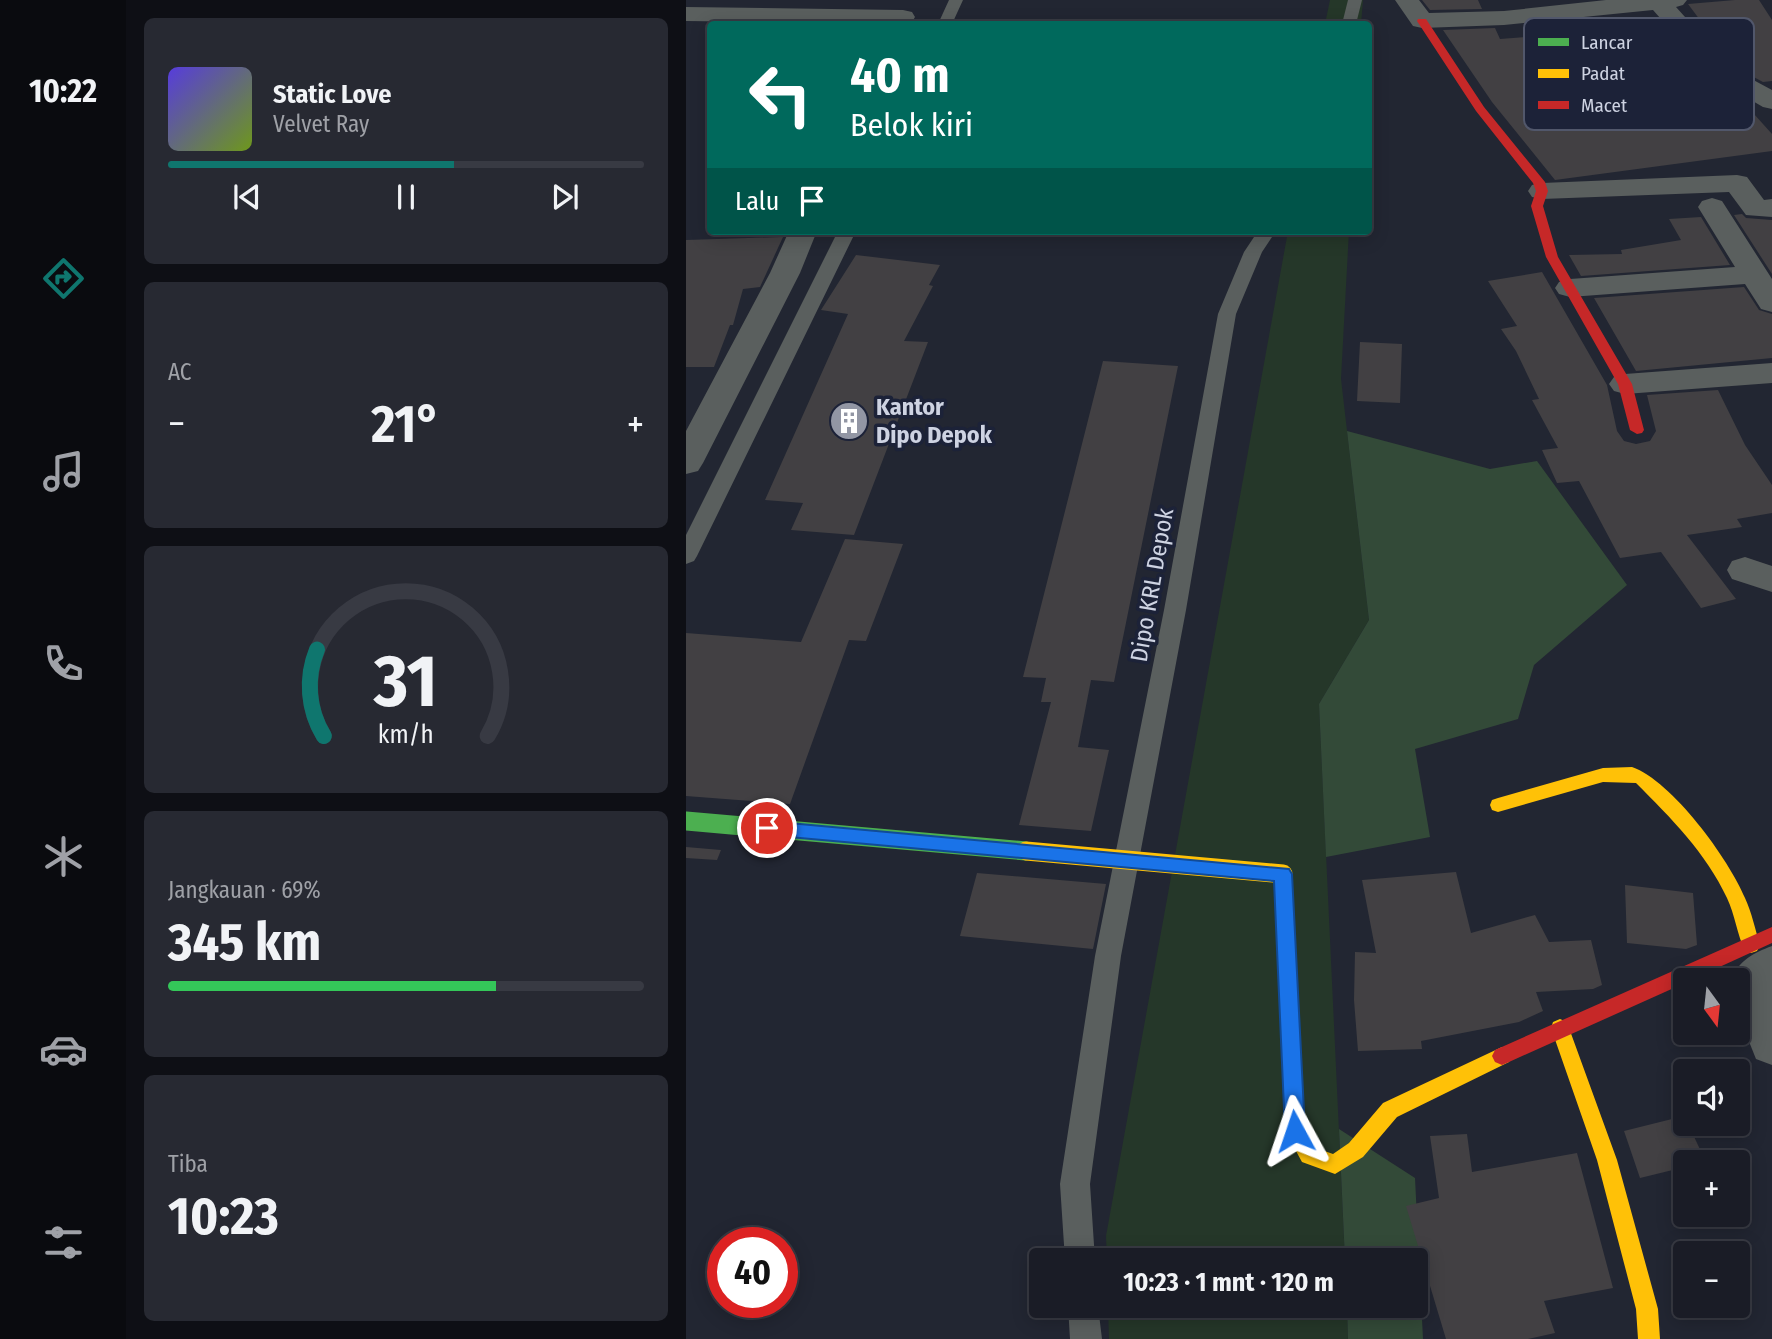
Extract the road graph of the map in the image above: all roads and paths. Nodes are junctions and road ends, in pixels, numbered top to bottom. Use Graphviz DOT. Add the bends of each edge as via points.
graph roads {
  1 [pos="922,0"];
  2 [pos="956,0"];
  3 [pos="1355,0"];
  4 [pos="1407,0"];
  5 [pos="1667,1"];
  6 [pos="1619,4"];
  7 [pos="686,14"];
  8 [pos="1680,18"];
  9 [pos="900,21"];
  10 [pos="946,21"];
  11 [pos="1350,21"];
  12 [pos="1422,21"];
  13 [pos="1754,92"];
  14 [pos="1772,102"];
  15 [pos="1542,191"];
  16 [pos="1712,207"];
  17 [pos="1772,208"];
  18 [pos="801,235"];
  19 [pos="845,235"];
  20 [pos="1264,235"];
  21 [pos="1752,275"];
  22 [pos="1570,288"];
  23 [pos="1772,303"];
  24 [pos="1772,373"];
  25 [pos="1625,384"];
  26 [pos="1637,430"];
  27 [pos="686,463"];
  28 [pos="686,556"];
  29 [pos="1498,805"];
  30 [pos="686,821"];
  31 [pos="1772,935"];
  32 [pos="1762,956"];
  33 [pos="1560,1028"];
  34 [pos="1772,1044"];
  35 [pos="1079,1248"];
  36 [pos="1084,1318"];
  37 [pos="1086,1339"];
  38 [pos="1649,1339"];
  1 -- 9 [label="street"];
  2 -- 10 [label="lane"];
  3 -- 11 [label="lane"];
  4 -- 12 [label="street"];
  5 -- 6 [label="street"];
  5 -- 8 [label="street"];
  6 -- 12 [label="street"];
  7 -- 9 [label="street"];
  12 -- 15 [label="street"];
  13 -- 14 [label="street"];
  15 -- 17 [label="street" via="1737,183 1756,209"];
  15 -- 22 [label="street" via="1537,206 1552,257"];
  16 -- 21 [label="street"];
  18 -- 27 [label="street"];
  19 -- 28 [label="lane"];
  20 -- 35 [label="lane, Dipo KRL Depok" via="1227,313 1108,956 1075,1184"];
  21 -- 22 [label="street"];
  21 -- 23 [label="street"];
  22 -- 25 [label="street"];
  24 -- 25 [label="street"];
  25 -- 26 [label="street"];
  29 -- 32 [label="street" via="1599,777 1635,775 1690,826 1717,863"];
  30 -- 33 [label="street, bridge" via="1283,874 1295,1131 1301,1149 1317,1160 1335,1164 1356,1150 1390,1110"];
  31 -- 32 [label="street"];
  32 -- 33 [label="street"];
  32 -- 34 [label="street" via="1754,979 1755,999"];
  33 -- 38 [label="street" via="1607,1160 1647,1309"];
  36 -- 37 [label="lane"];
}
